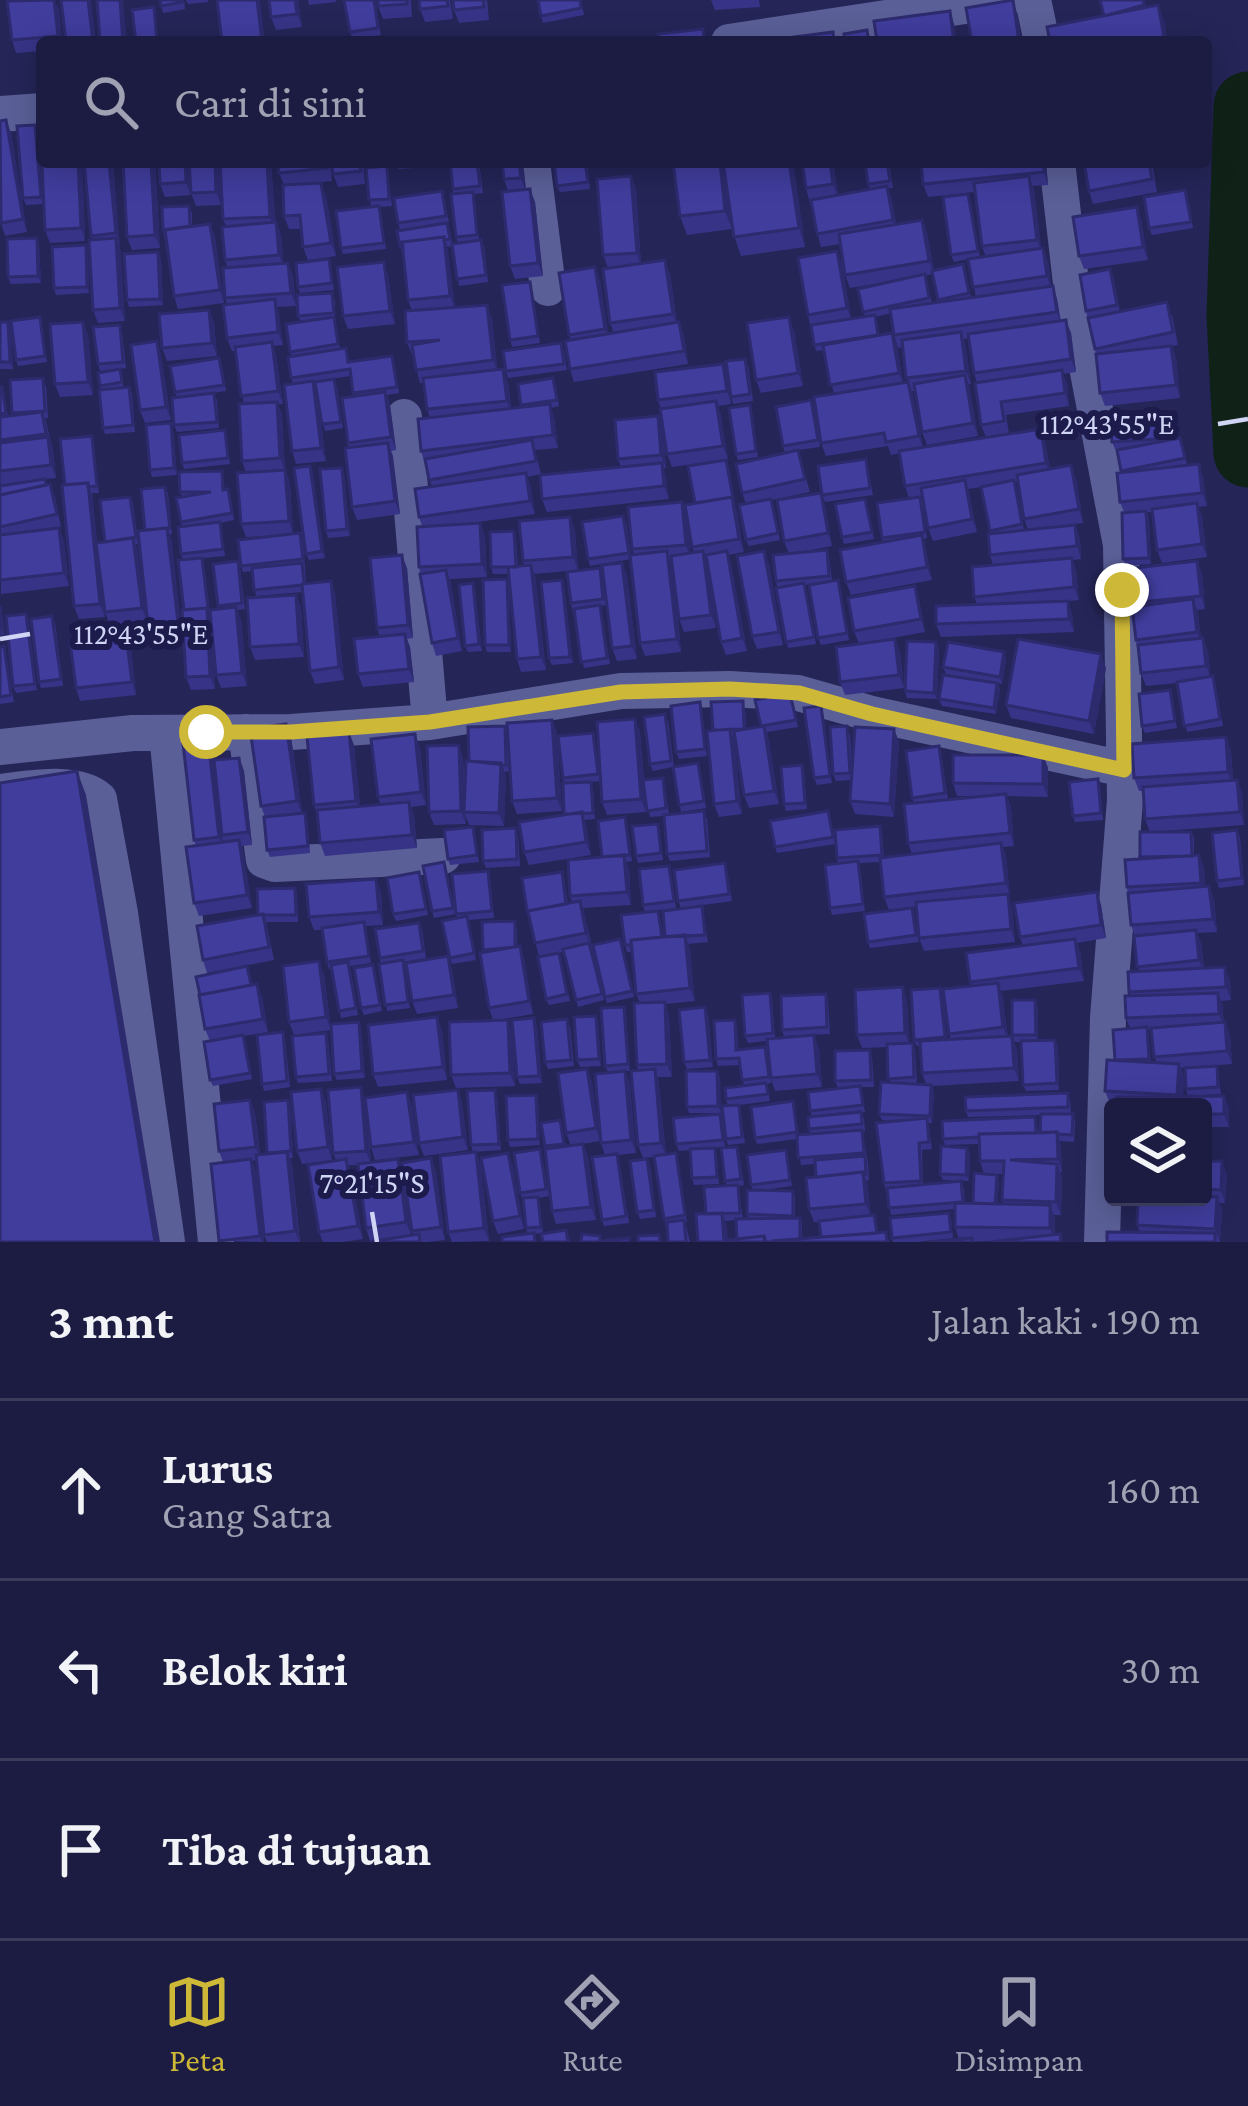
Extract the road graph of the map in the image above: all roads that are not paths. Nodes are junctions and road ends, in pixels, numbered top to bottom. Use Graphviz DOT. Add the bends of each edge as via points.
graph roads {
  1 [pos="1004,0"];
  2 [pos="1033,0"];
  3 [pos="768,36"];
  4 [pos="1041,36"];
  5 [pos="36,111"];
  6 [pos="0,114"];
  7 [pos="533,168"];
  8 [pos="1058,168"];
  9 [pos="548,288"];
  10 [pos="404,417"];
  11 [pos="430,722"];
  12 [pos="246,732"];
  13 [pos="167,733"];
  14 [pos="0,747"];
  15 [pos="1124,770"];
  16 [pos="0,792"];
  17 [pos="442,856"];
  18 [pos="166,1242"];
  19 [pos="216,1242"];
  20 [pos="1102,1242"];
  1 -- 3 [label="street"];
  2 -- 4 [label="street"];
  5 -- 6 [label="street"];
  7 -- 9 [label="street"];
  8 -- 15 [label="street" via="1121,545"];
  10 -- 11 [label="street"];
  11 -- 12 [label="street"];
  11 -- 15 [label="street" via="621,692 799,693"];
  12 -- 13 [label="street"];
  12 -- 17 [label="street" via="264,860"];
  13 -- 14 [label="street"];
  13 -- 19 [label="street"];
  15 -- 20 [label="street"];
  16 -- 18 [label="street" via="73,788 99,799"];
}
